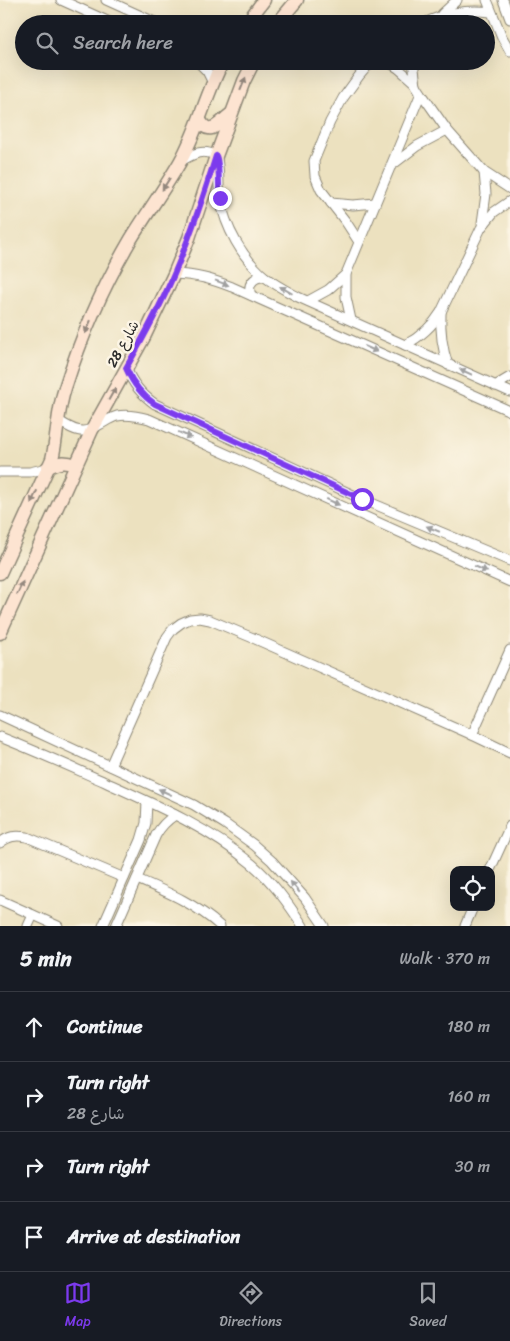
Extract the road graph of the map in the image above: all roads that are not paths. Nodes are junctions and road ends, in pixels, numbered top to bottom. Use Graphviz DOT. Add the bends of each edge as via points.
graph roads {
  1 [pos="61,0"];
  2 [pos="106,0"];
  3 [pos="264,0"];
  4 [pos="297,0"];
  5 [pos="457,0"];
  6 [pos="487,0"];
  7 [pos="503,0"];
  8 [pos="491,12"];
  9 [pos="94,15"];
  10 [pos="139,15"];
  11 [pos="253,15"];
  12 [pos="284,15"];
  13 [pos="441,15"];
  14 [pos="445,15"];
  15 [pos="492,15"];
  16 [pos="510,19"];
  17 [pos="495,21"];
  18 [pos="510,51"];
  19 [pos="206,70"];
  20 [pos="220,70"];
  21 [pos="250,70"];
  22 [pos="364,70"];
  23 [pos="400,70"];
  24 [pos="414,70"];
  25 [pos="213,83"];
  26 [pos="416,84"];
  27 [pos="421,93"];
  28 [pos="233,112"];
  29 [pos="200,120"];
  30 [pos="447,130"];
  31 [pos="216,156"];
  32 [pos="180,162"];
  33 [pos="391,166"];
  34 [pos="484,172"];
  35 [pos="510,189"];
  36 [pos="510,201"];
  37 [pos="331,203"];
  38 [pos="375,204"];
  39 [pos="481,228"];
  40 [pos="359,242"];
  41 [pos="174,274"];
  42 [pos="346,274"];
  43 [pos="265,277"];
  44 [pos="251,295"];
  45 [pos="308,301"];
  46 [pos="441,312"];
  47 [pos="351,320"];
  48 [pos="405,345"];
  49 [pos="448,365"];
  50 [pos="126,368"];
  51 [pos="510,376"];
  52 [pos="495,386"];
  53 [pos="510,392"];
  54 [pos="165,409"];
  55 [pos="510,411"];
  56 [pos="59,421"];
  57 [pos="159,423"];
  58 [pos="92,430"];
  59 [pos="76,465"];
  60 [pos="47,468"];
  61 [pos="0,472"];
  62 [pos="362,499"];
  63 [pos="356,512"];
  64 [pos="510,561"];
  65 [pos="0,573"];
  66 [pos="510,582"];
  67 [pos="0,633"];
  68 [pos="510,650"];
  69 [pos="0,715"];
  70 [pos="36,732"];
  71 [pos="472,735"];
  72 [pos="0,737"];
  73 [pos="29,748"];
  74 [pos="510,753"];
  75 [pos="110,766"];
  76 [pos="147,802"];
  77 [pos="175,815"];
  78 [pos="510,826"];
  79 [pos="0,844"];
  80 [pos="492,866"];
  81 [pos="124,878"];
  82 [pos="137,878"];
  83 [pos="0,900"];
  84 [pos="471,911"];
  85 [pos="33,915"];
  86 [pos="28,926"];
  87 [pos="58,926"];
  88 [pos="103,926"];
  89 [pos="116,926"];
  90 [pos="220,926"];
  91 [pos="303,926"];
  92 [pos="324,926"];
  93 [pos="464,926"];
  1 -- 9 [label="street"];
  2 -- 10 [label="street"];
  3 -- 11 [label="street"];
  4 -- 12 [label="street"];
  5 -- 13 [label="street"];
  6 -- 8 [label="street"];
  7 -- 16 [label="street"];
  8 -- 14 [label="street" via="465,11"];
  8 -- 15 [label="street"];
  17 -- 18 [label="street"];
  19 -- 25 [label="street"];
  20 -- 25 [label="street"];
  28 -- 21 [label="street, شارع 28, one-way"];
  22 -- 37 [label="street" via="343,98 314,161 315,176"];
  23 -- 26 [label="street"];
  24 -- 26 [label="street"];
  25 -- 29 [label="street"];
  26 -- 27 [label="street"];
  27 -- 30 [label="street"];
  27 -- 33 [label="street"];
  28 -- 29 [label="street" via="213,128 206,127"];
  28 -- 31 [label="street, شارع 28"];
  29 -- 32 [label="street"];
  30 -- 33 [label="street"];
  30 -- 34 [label="street"];
  31 -- 32 [label="street" via="198,152"];
  31 -- 41 [label="street, شارع 28"];
  31 -- 43 [label="street" via="225,220 238,245"];
  32 -- 56 [label="street, one-way" via="130,241 101,298 65,388"];
  33 -- 38 [label="street"];
  34 -- 35 [label="street"];
  34 -- 39 [label="street" via="486,194"];
  36 -- 39 [label="street" via="494,212"];
  37 -- 38 [label="street"];
  37 -- 40 [label="street"];
  38 -- 40 [label="street"];
  39 -- 46 [label="street"];
  40 -- 42 [label="street"];
  41 -- 44 [label="street, one-way" via="209,278"];
  41 -- 50 [label="street, شارع 28"];
  42 -- 45 [label="street" via="328,290"];
  42 -- 47 [label="street"];
  43 -- 44 [label="street" via="252,281"];
  45 -- 43 [label="street, one-way"];
  44 -- 55 [label="street, one-way"];
  45 -- 47 [label="street"];
  46 -- 48 [label="street" via="422,335"];
  46 -- 49 [label="street" via="443,349"];
  47 -- 48 [label="street"];
  48 -- 49 [label="street"];
  52 -- 49 [label="street, one-way"];
  50 -- 54 [label="street" via="137,389"];
  58 -- 50 [label="street, شارع 28, one-way"];
  51 -- 52 [label="street"];
  52 -- 53 [label="street"];
  54 -- 57 [label="street"];
  54 -- 62 [label="street"];
  56 -- 58 [label="street" via="74,430"];
  56 -- 60 [label="street"];
  57 -- 58 [label="street" via="138,416 116,416"];
  57 -- 63 [label="street, one-way"];
  58 -- 59 [label="street, شارع 28"];
  59 -- 60 [label="street" via="58,462"];
  67 -- 59 [label="street, شارع 28, one-way"];
  60 -- 61 [label="street" via="30,472"];
  60 -- 65 [label="street, one-way"];
  62 -- 63 [label="street"];
  64 -- 62 [label="street, one-way"];
  63 -- 66 [label="street, one-way"];
  68 -- 71 [label="street"];
  69 -- 70 [label="street"];
  70 -- 73 [label="street"];
  70 -- 75 [label="street"];
  71 -- 74 [label="street"];
  71 -- 75 [label="street" via="253,638 200,618 181,623 167,637"];
  72 -- 73 [label="street"];
  73 -- 76 [label="street"];
  92 -- 75 [label="street, one-way" via="289,879 240,834 194,805"];
  76 -- 77 [label="street"];
  76 -- 81 [label="street" via="144,830"];
  77 -- 82 [label="street" via="160,827"];
  77 -- 91 [label="street" via="252,865 285,899"];
  78 -- 80 [label="street"];
  79 -- 81 [label="street" via="10,836 27,837"];
  81 -- 88 [label="street"];
  82 -- 89 [label="street"];
  82 -- 90 [label="street" via="193,906"];
  83 -- 85 [label="street"];
  84 -- 93 [label="street"];
  85 -- 86 [label="street"];
  85 -- 87 [label="street"];
}
